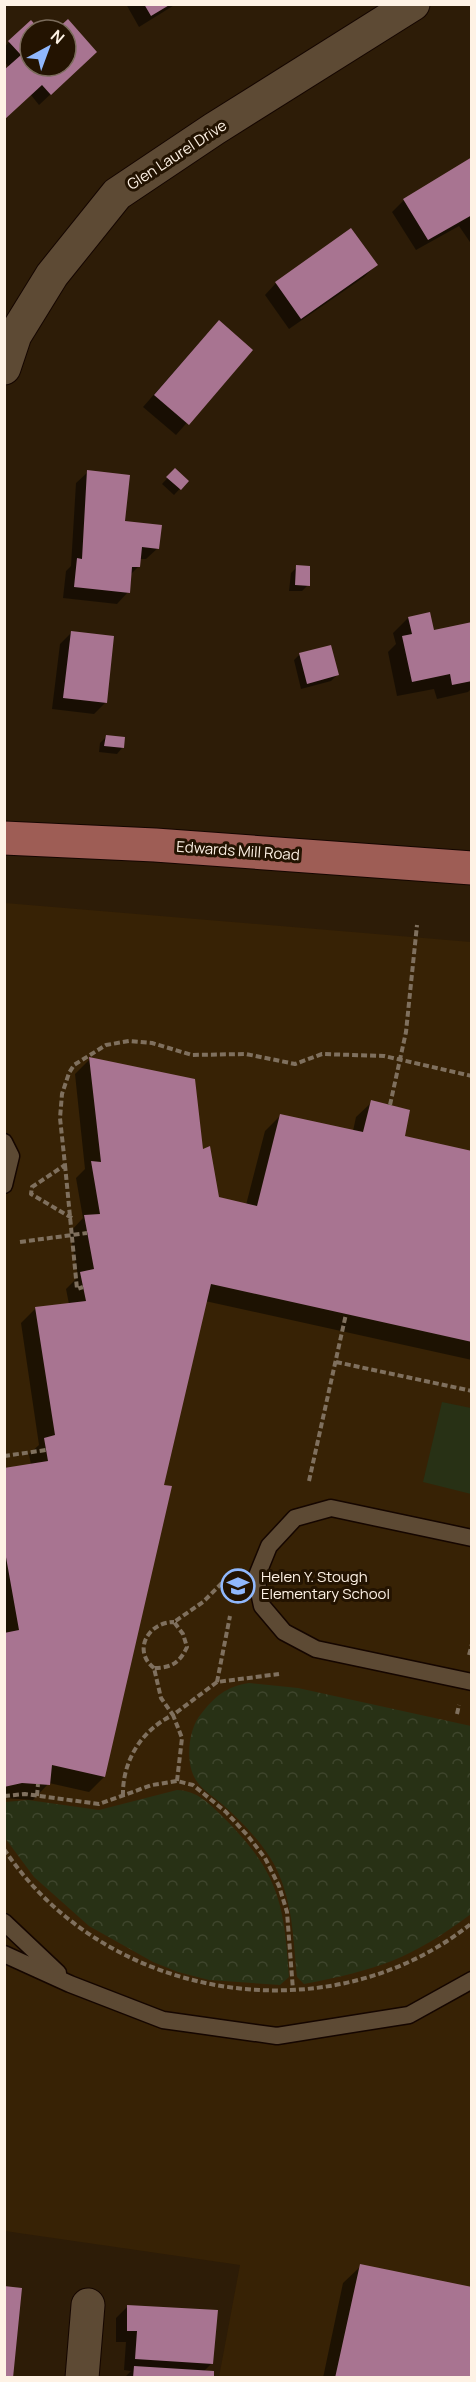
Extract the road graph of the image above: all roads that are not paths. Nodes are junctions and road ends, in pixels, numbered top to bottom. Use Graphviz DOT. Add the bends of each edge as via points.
graph roads {
  1 [pos="413,4"];
  2 [pos="4,368"];
  3 [pos="4,838"];
  4 [pos="471,868"];
  5 [pos="4,1142"];
  6 [pos="4,1185"];
  7 [pos="471,1538"];
  8 [pos="471,1683"];
  9 [pos="4,1922"];
  10 [pos="4,1954"];
  11 [pos="471,1980"];
  12 [pos="70,1984"];
  13 [pos="88,2305"];
  14 [pos="82,2378"];
  1 -- 2 [label="street, Glen Laurel Drive" via="117,194 52,275 15,335"];
  3 -- 4 [label="main road, Edwards Mill Road"];
  5 -- 6 [label="lane" via="11,1156"];
  7 -- 8 [label="lane" via="331,1508 295,1518 269,1546 256,1578 262,1606 284,1632 316,1649"];
  9 -- 12 [label="lane"];
  10 -- 12 [label="lane"];
  11 -- 12 [label="lane" via="409,2015 277,2036 163,2020"];
  13 -- 14 [label="street"];
}
